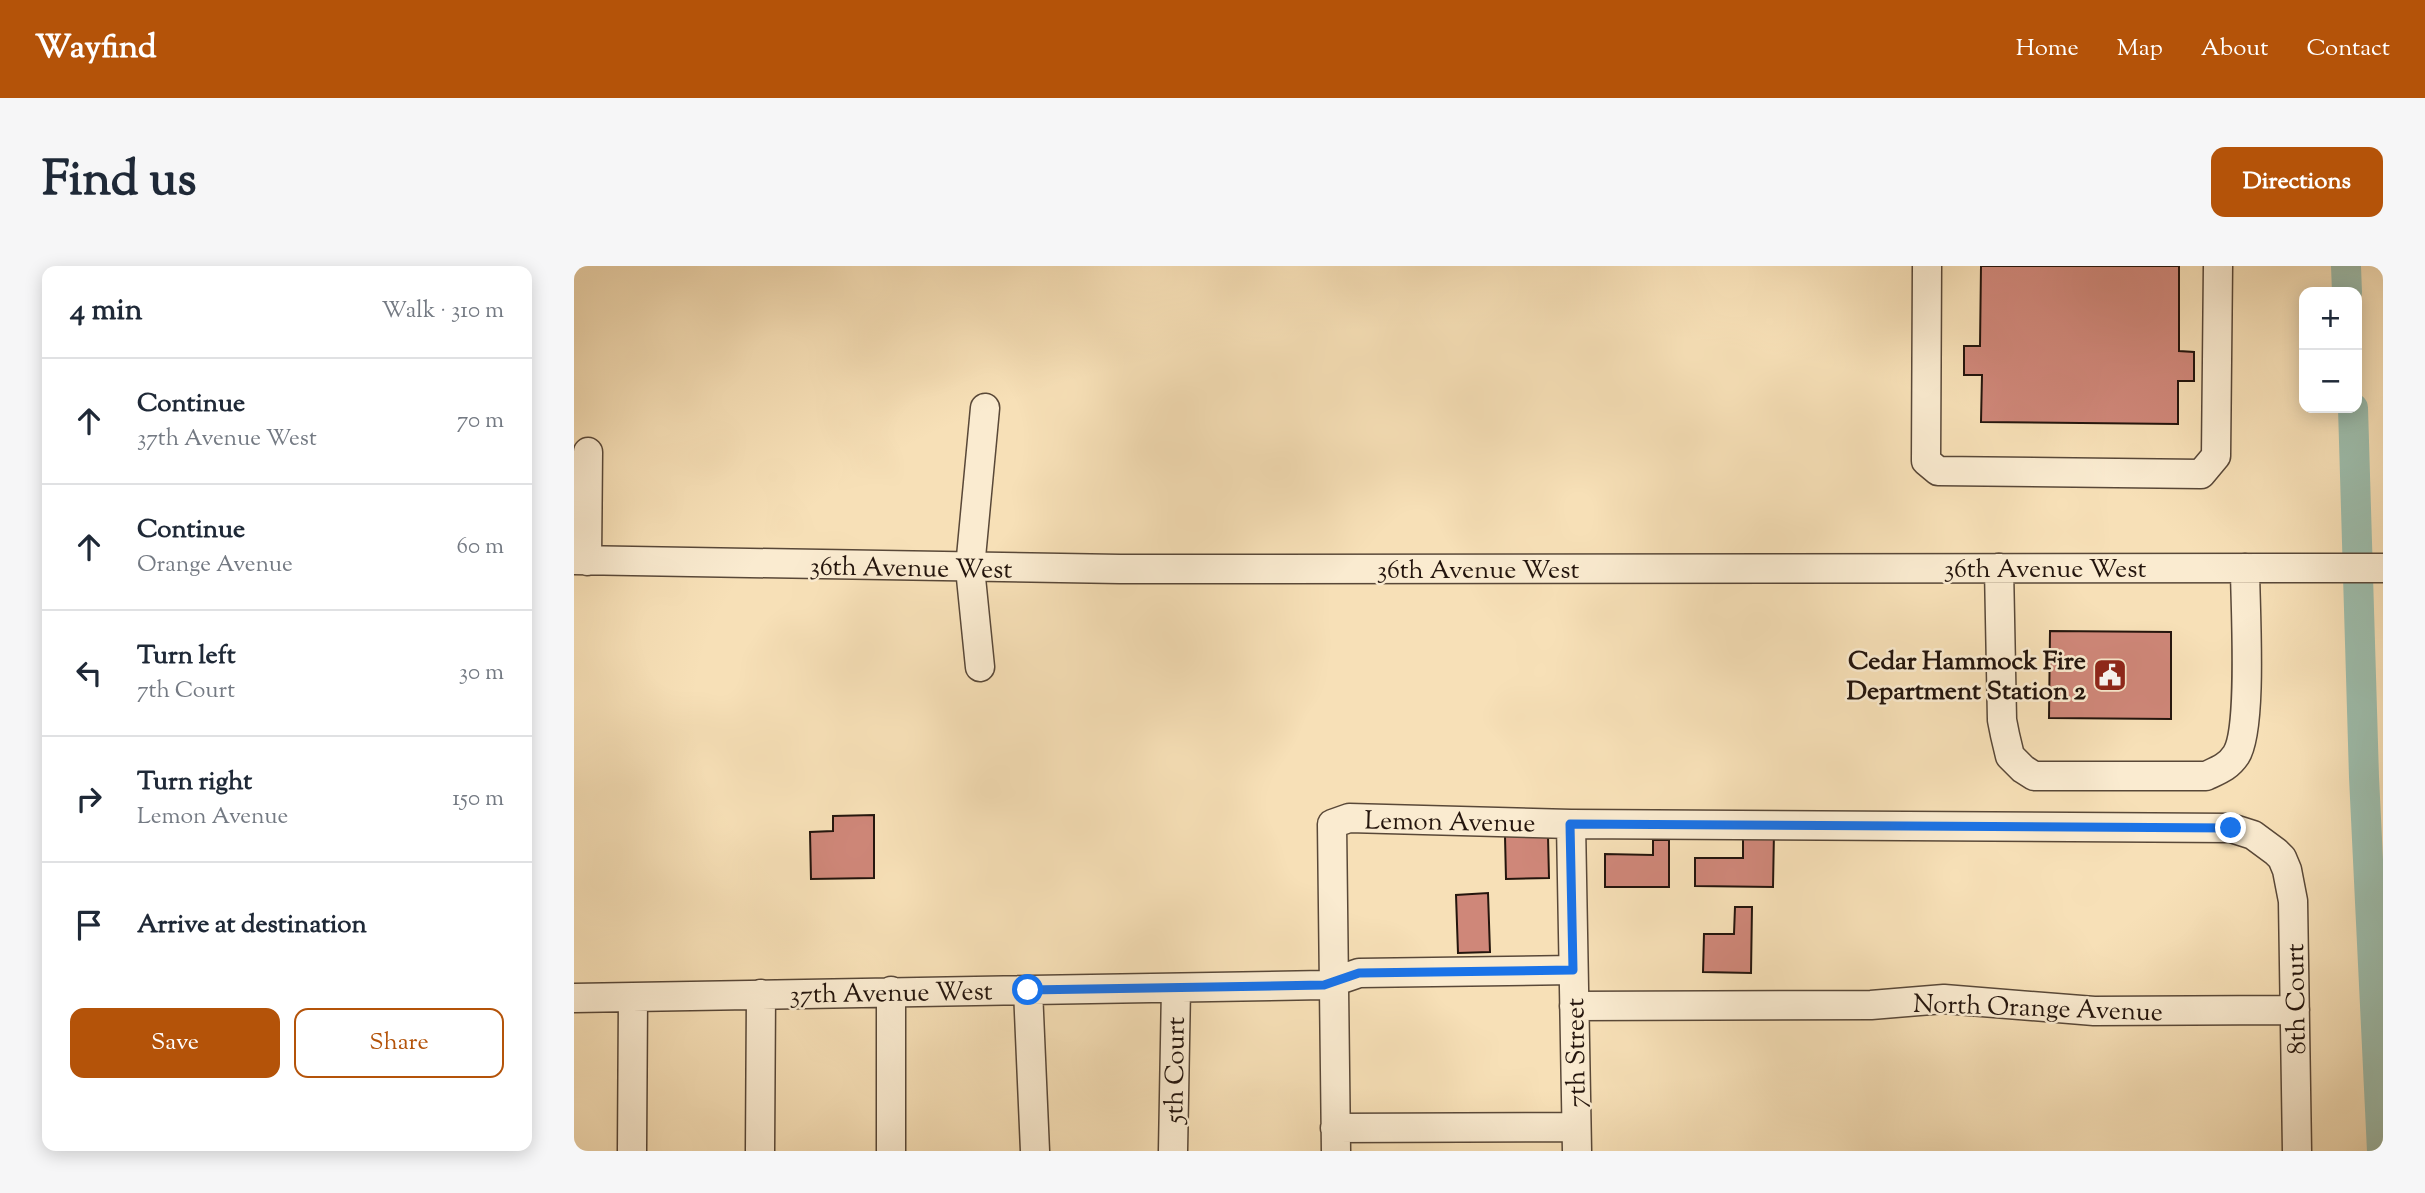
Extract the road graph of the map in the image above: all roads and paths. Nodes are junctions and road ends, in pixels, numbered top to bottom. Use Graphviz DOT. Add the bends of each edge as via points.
graph roads {
  1 [pos="1927,266"];
  2 [pos="2218,266"];
  3 [pos="985,408"];
  4 [pos="588,452"];
  5 [pos="580,560"];
  6 [pos="970,568"];
  7 [pos="1999,568"];
  8 [pos="2245,568"];
  9 [pos="2383,568"];
  10 [pos="980,667"];
  11 [pos="1570,824"];
  12 [pos="2276,852"];
  13 [pos="1573,970"];
  14 [pos="1333,982"];
  15 [pos="1176,988"];
  16 [pos="1028,990"];
  17 [pos="891,991"];
  18 [pos="761,994"];
  19 [pos="574,998"];
  20 [pos="633,998"];
  21 [pos="1574,1006"];
  22 [pos="2295,1010"];
  23 [pos="1336,1139"];
  24 [pos="1576,1139"];
  25 [pos="632,1151"];
  26 [pos="760,1151"];
  27 [pos="891,1151"];
  28 [pos="1035,1151"];
  29 [pos="1173,1151"];
  30 [pos="2297,1151"];
  1 -- 2 [label="street" via="1926,461 1938,471 2201,474 2216,456"];
  3 -- 6 [label="street"];
  4 -- 5 [label="street"];
  5 -- 6 [label="street, 36th Avenue West"];
  6 -- 7 [label="street, 36th Avenue West"];
  6 -- 10 [label="street"];
  7 -- 8 [label="street, 36th Avenue West"];
  7 -- 8 [label="street" via="2002,720 2010,756 2035,776 2206,776 2226,768 2238,752 2246,710"];
  8 -- 9 [label="street, 36th Avenue West"];
  11 -- 12 [label="street, Lemon Avenue" via="2231,828 2253,835"];
  11 -- 13 [label="street, 7th Street"];
  11 -- 14 [label="street, Lemon Avenue" via="1349,818 1332,824"];
  12 -- 22 [label="street, 8th Court" via="2287,870 2293,901"];
  13 -- 14 [label="street, 37th Avenue West" via="1359,973"];
  13 -- 21 [label="street, 7th Street"];
  14 -- 15 [label="street, 37th Avenue West"];
  14 -- 23 [label="street"];
  15 -- 16 [label="street, 37th Avenue West"];
  15 -- 29 [label="street, 5th Court"];
  16 -- 17 [label="street, 37th Avenue West"];
  16 -- 28 [label="street"];
  17 -- 18 [label="street, 37th Avenue West"];
  17 -- 27 [label="street"];
  18 -- 20 [label="street, 37th Avenue West"];
  18 -- 26 [label="street"];
  19 -- 20 [label="street, 37th Avenue West"];
  20 -- 25 [label="street"];
  21 -- 22 [label="street, North Orange Avenue" via="1871,1005 1944,999 2094,1011"];
  21 -- 24 [label="street, 7th Street"];
  22 -- 30 [label="street, 8th Court"];
  23 -- 24 [label="street"];
}
